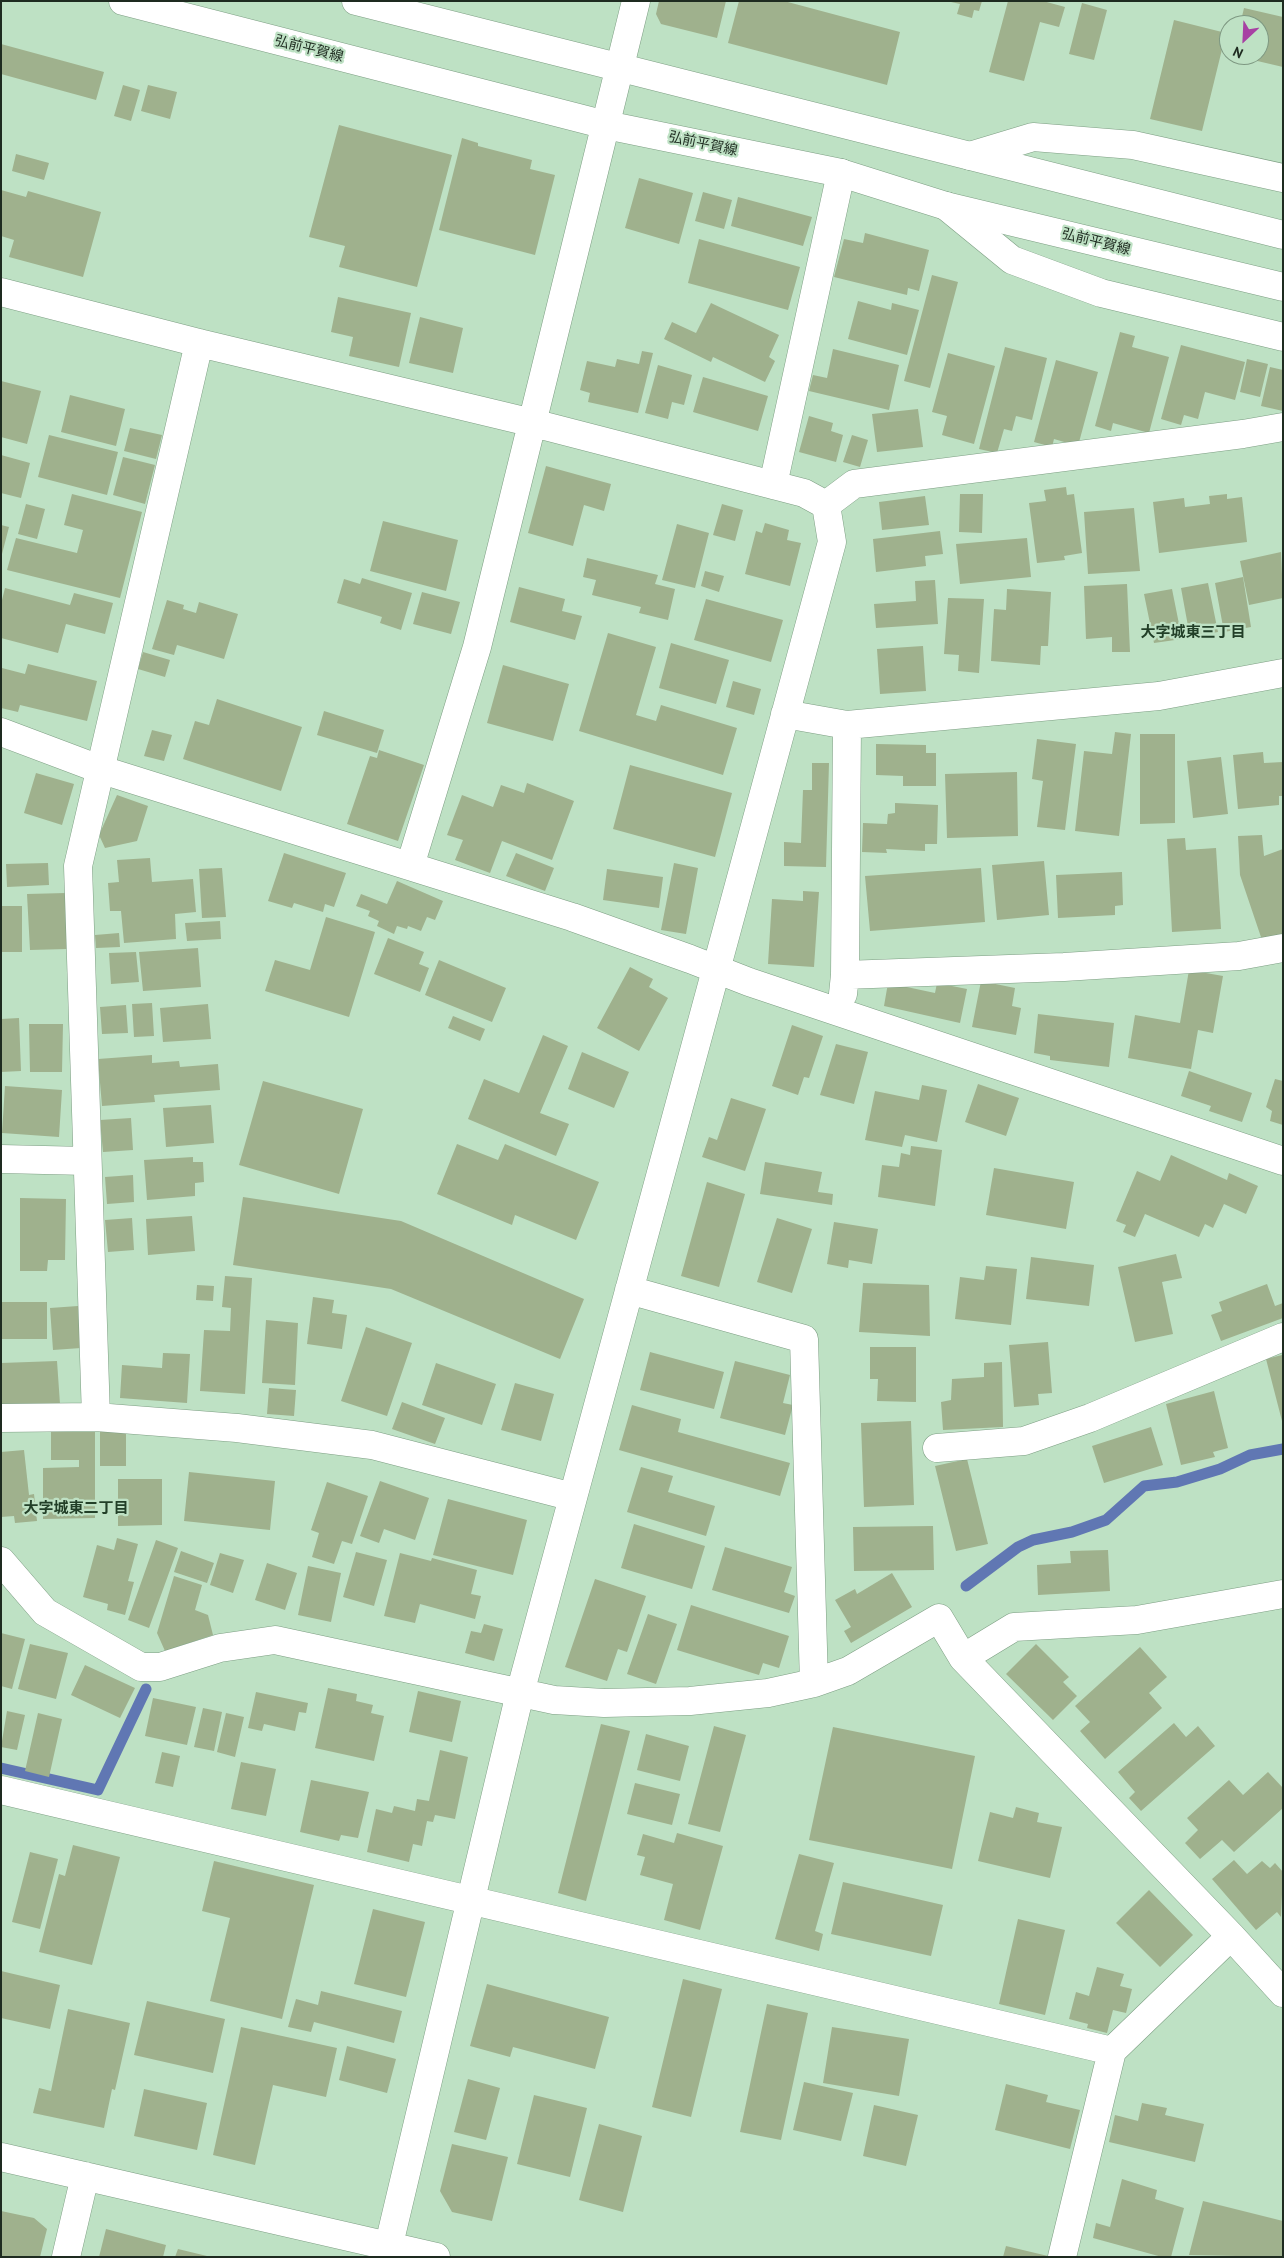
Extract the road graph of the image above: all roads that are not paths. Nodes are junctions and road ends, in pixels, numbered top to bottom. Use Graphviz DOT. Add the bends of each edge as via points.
graph roads {
  1 [pos="123,1"];
  2 [pos="356,1"];
  3 [pos="636,1"];
  4 [pos="619,67"];
  5 [pos="606,124"];
  6 [pos="970,156"];
  7 [pos="841,173"];
  8 [pos="1283,178"];
  9 [pos="946,206"];
  10 [pos="1283,235"];
  11 [pos="1283,287"];
  12 [pos="1,292"];
  13 [pos="1283,337"];
  14 [pos="199,343"];
  15 [pos="533,423"];
  16 [pos="1283,427"];
  17 [pos="773,485"];
  18 [pos="826,505"];
  19 [pos="1283,673"];
  20 [pos="786,714"];
  21 [pos="847,725"];
  22 [pos="1,732"];
  23 [pos="102,770"];
  24 [pos="410,866"];
  25 [pos="1283,948"];
  26 [pos="716,971"];
  27 [pos="845,975"];
  28 [pos="840,1013"];
  29 [pos="1,1160"];
  30 [pos="87,1161"];
  31 [pos="1283,1161"];
  32 [pos="629,1290"];
  33 [pos="1283,1337"];
  34 [pos="96,1417"];
  35 [pos="1,1418"];
  36 [pos="937,1448"];
  37 [pos="573,1497"];
  38 [pos="1,1561"];
  39 [pos="1283,1594"];
  40 [pos="963,1658"];
  41 [pos="814,1683"];
  42 [pos="520,1693"];
  43 [pos="1,1790"];
  44 [pos="470,1901"];
  45 [pos="1231,1936"];
  46 [pos="1283,1993"];
  47 [pos="1112,2051"];
  48 [pos="1,2157"];
  49 [pos="85,2176"];
  50 [pos="388,2251"];
  51 [pos="66,2257"];
  52 [pos="436,2257"];
  53 [pos="1062,2257"];
  1 -- 5 [label="street, 弘前平賀線"];
  2 -- 4 [label="street"];
  3 -- 4 [label="street"];
  4 -- 5 [label="street"];
  4 -- 6 [label="street"];
  5 -- 7 [label="street, 弘前平賀線"];
  5 -- 15 [label="street"];
  6 -- 8 [label="street" via="1033,137 1134,145"];
  6 -- 10 [label="street"];
  7 -- 9 [label="street, 弘前平賀線"];
  7 -- 17 [label="street"];
  9 -- 11 [label="street, 弘前平賀線"];
  9 -- 13 [label="street" via="1012,260 1101,293"];
  12 -- 14 [label="street"];
  14 -- 15 [label="street"];
  14 -- 23 [label="street"];
  15 -- 17 [label="street"];
  15 -- 24 [label="street" via="477,647"];
  16 -- 18 [label="street" via="854,484"];
  17 -- 18 [label="street" via="804,493"];
  18 -- 20 [label="street" via="832,542"];
  19 -- 21 [label="street" via="1160,696"];
  20 -- 21 [label="street"];
  20 -- 26 [label="street"];
  21 -- 27 [label="street"];
  22 -- 23 [label="street"];
  23 -- 24 [label="street"];
  23 -- 30 [label="street" via="78,866"];
  24 -- 26 [label="street" via="572,917"];
  25 -- 27 [label="street" via="1239,956 1064,967"];
  26 -- 28 [label="street"];
  26 -- 32 [label="street"];
  27 -- 28 [label="street"];
  28 -- 31 [label="street"];
  29 -- 30 [label="street"];
  30 -- 34 [label="street"];
  32 -- 37 [label="street"];
  32 -- 41 [label="street" via="804,1339"];
  33 -- 36 [label="street" via="1090,1418 1024,1441"];
  34 -- 35 [label="street"];
  34 -- 37 [label="street" via="238,1428 372,1445"];
  37 -- 42 [label="street"];
  38 -- 42 [label="street" via="45,1612 142,1667 160,1667 220,1648 275,1640"];
  39 -- 40 [label="street" via="1137,1620 1014,1626"];
  40 -- 41 [label="street" via="939,1618 848,1671"];
  40 -- 45 [label="street"];
  41 -- 42 [label="street" via="768,1693 690,1701 604,1703 554,1700"];
  42 -- 44 [label="street"];
  43 -- 44 [label="street"];
  44 -- 47 [label="street"];
  44 -- 50 [label="street"];
  45 -- 46 [label="street"];
  45 -- 47 [label="street"];
  47 -- 53 [label="street"];
  48 -- 49 [label="street"];
  49 -- 50 [label="street"];
  49 -- 51 [label="street"];
  50 -- 52 [label="street"];
}
